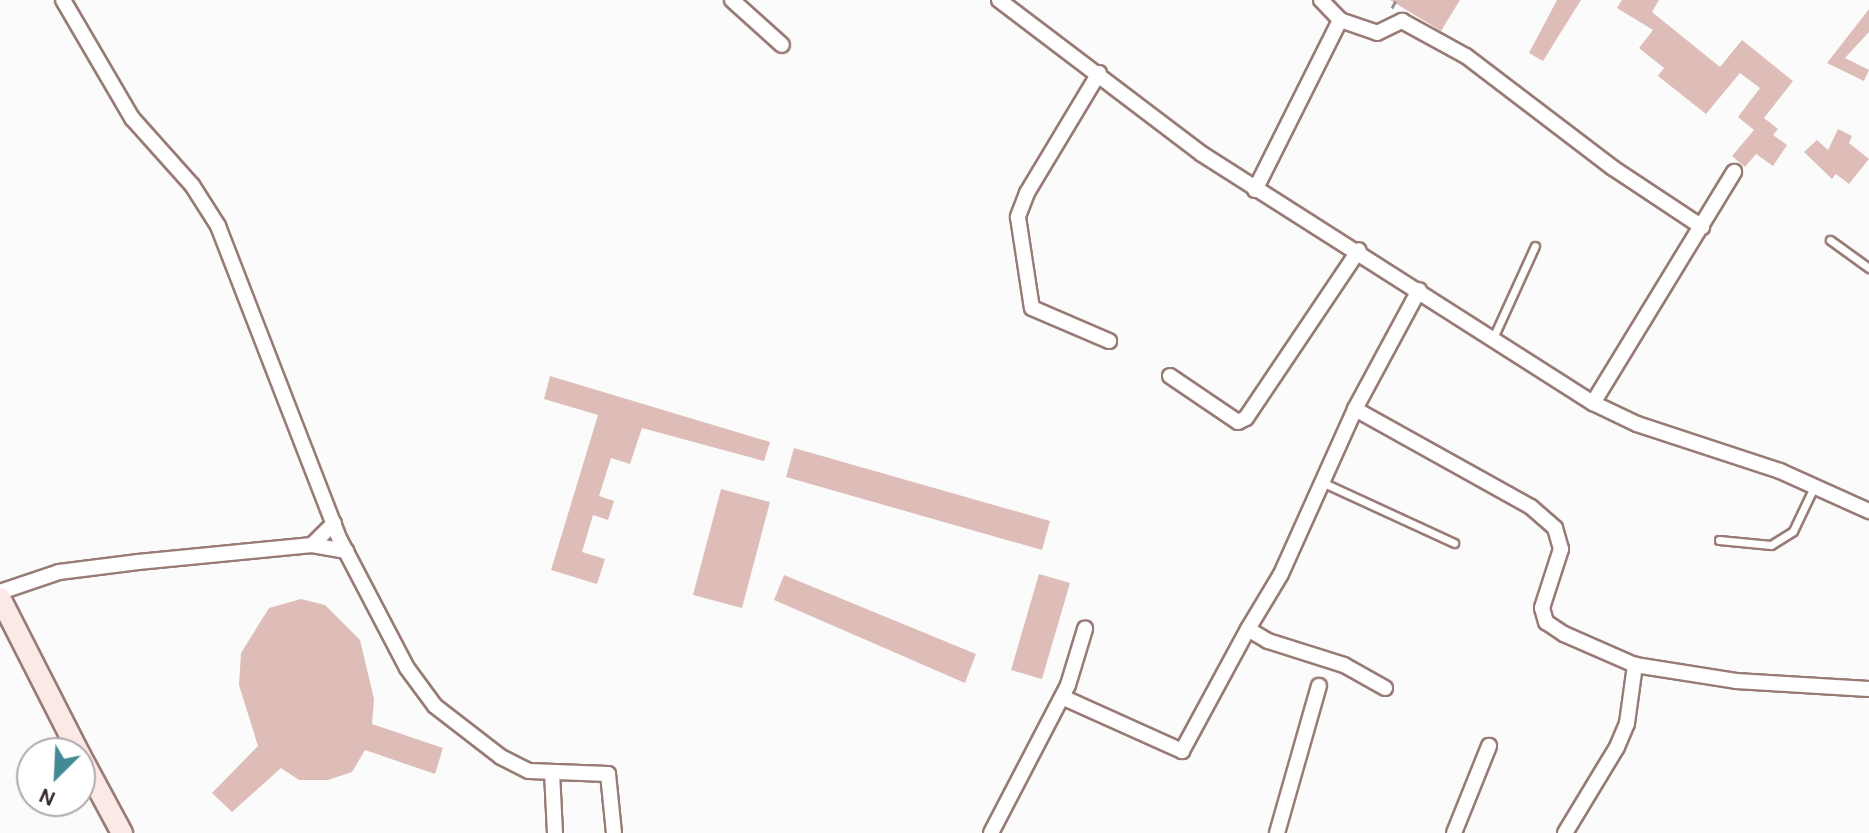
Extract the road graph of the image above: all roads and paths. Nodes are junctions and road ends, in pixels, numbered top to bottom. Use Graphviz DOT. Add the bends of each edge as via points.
graph roads {
  1 [pos="63,0"];
  2 [pos="732,0"];
  3 [pos="999,0"];
  4 [pos="1321,0"];
  5 [pos="1340,20"];
  6 [pos="782,45"];
  7 [pos="1099,73"];
  8 [pos="1734,172"];
  9 [pos="1255,190"];
  10 [pos="1702,227"];
  11 [pos="1830,240"];
  12 [pos="1535,246"];
  13 [pos="1359,250"];
  14 [pos="1869,268"];
  15 [pos="1419,290"];
  16 [pos="1493,338"];
  17 [pos="1109,341"];
  18 [pos="1170,376"];
  19 [pos="1593,403"];
  20 [pos="1355,409"];
  21 [pos="1326,484"];
  22 [pos="1814,487"];
  23 [pos="1869,511"];
  24 [pos="334,523"];
  25 [pos="1719,540"];
  26 [pos="1454,543"];
  27 [pos="312,545"];
  28 [pos="346,551"];
  29 [pos="0,595"];
  30 [pos="1085,629"];
  31 [pos="1248,629"];
  32 [pos="1635,665"];
  33 [pos="1319,686"];
  34 [pos="1385,688"];
  35 [pos="1869,689"];
  36 [pos="1062,697"];
  37 [pos="71,737"];
  38 [pos="1489,746"];
  39 [pos="552,772"];
  40 [pos="96,785"];
  41 [pos="122,833"];
  42 [pos="555,833"];
  43 [pos="614,833"];
  44 [pos="991,833"];
  45 [pos="1277,833"];
  46 [pos="1454,833"];
  47 [pos="1565,833"];
  1 -- 24 [label="street" via="132,118 192,185 218,226"];
  2 -- 6 [label="street"];
  3 -- 7 [label="street"];
  4 -- 5 [label="street"];
  5 -- 9 [label="street"];
  5 -- 10 [label="street" via="1377,33 1402,21 1421,28"];
  7 -- 9 [label="street"];
  7 -- 17 [label="street" via="1018,217 1032,308"];
  8 -- 10 [label="street"];
  9 -- 13 [label="street"];
  10 -- 19 [label="street"];
  11 -- 14 [label="lane"];
  12 -- 16 [label="lane"];
  13 -- 15 [label="street"];
  13 -- 18 [label="street" via="1246,418 1238,422"];
  15 -- 16 [label="street"];
  15 -- 20 [label="street"];
  16 -- 19 [label="street"];
  19 -- 22 [label="street"];
  20 -- 21 [label="street"];
  20 -- 32 [label="street" via="1531,507 1555,528 1561,549 1542,608 1546,622"];
  21 -- 26 [label="lane"];
  21 -- 31 [label="street"];
  22 -- 23 [label="street"];
  22 -- 25 [label="lane" via="1793,531 1771,545"];
  24 -- 27 [label="street"];
  24 -- 28 [label="street"];
  27 -- 28 [label="street"];
  27 -- 29 [label="street" via="59,572"];
  28 -- 39 [label="street" via="374,613 435,706 501,757 529,771"];
  29 -- 37 [label="street"];
  30 -- 36 [label="street"];
  31 -- 34 [label="street" via="1268,641 1344,665"];
  31 -- 36 [label="street" via="1182,751"];
  32 -- 35 [label="street" via="1750,683"];
  32 -- 47 [label="street" via="1632,699 1617,747"];
  33 -- 45 [label="street"];
  36 -- 44 [label="street"];
  38 -- 46 [label="street"];
  39 -- 42 [label="street"];
  39 -- 43 [label="street" via="608,774"];
  40 -- 41 [label="street"];
}
